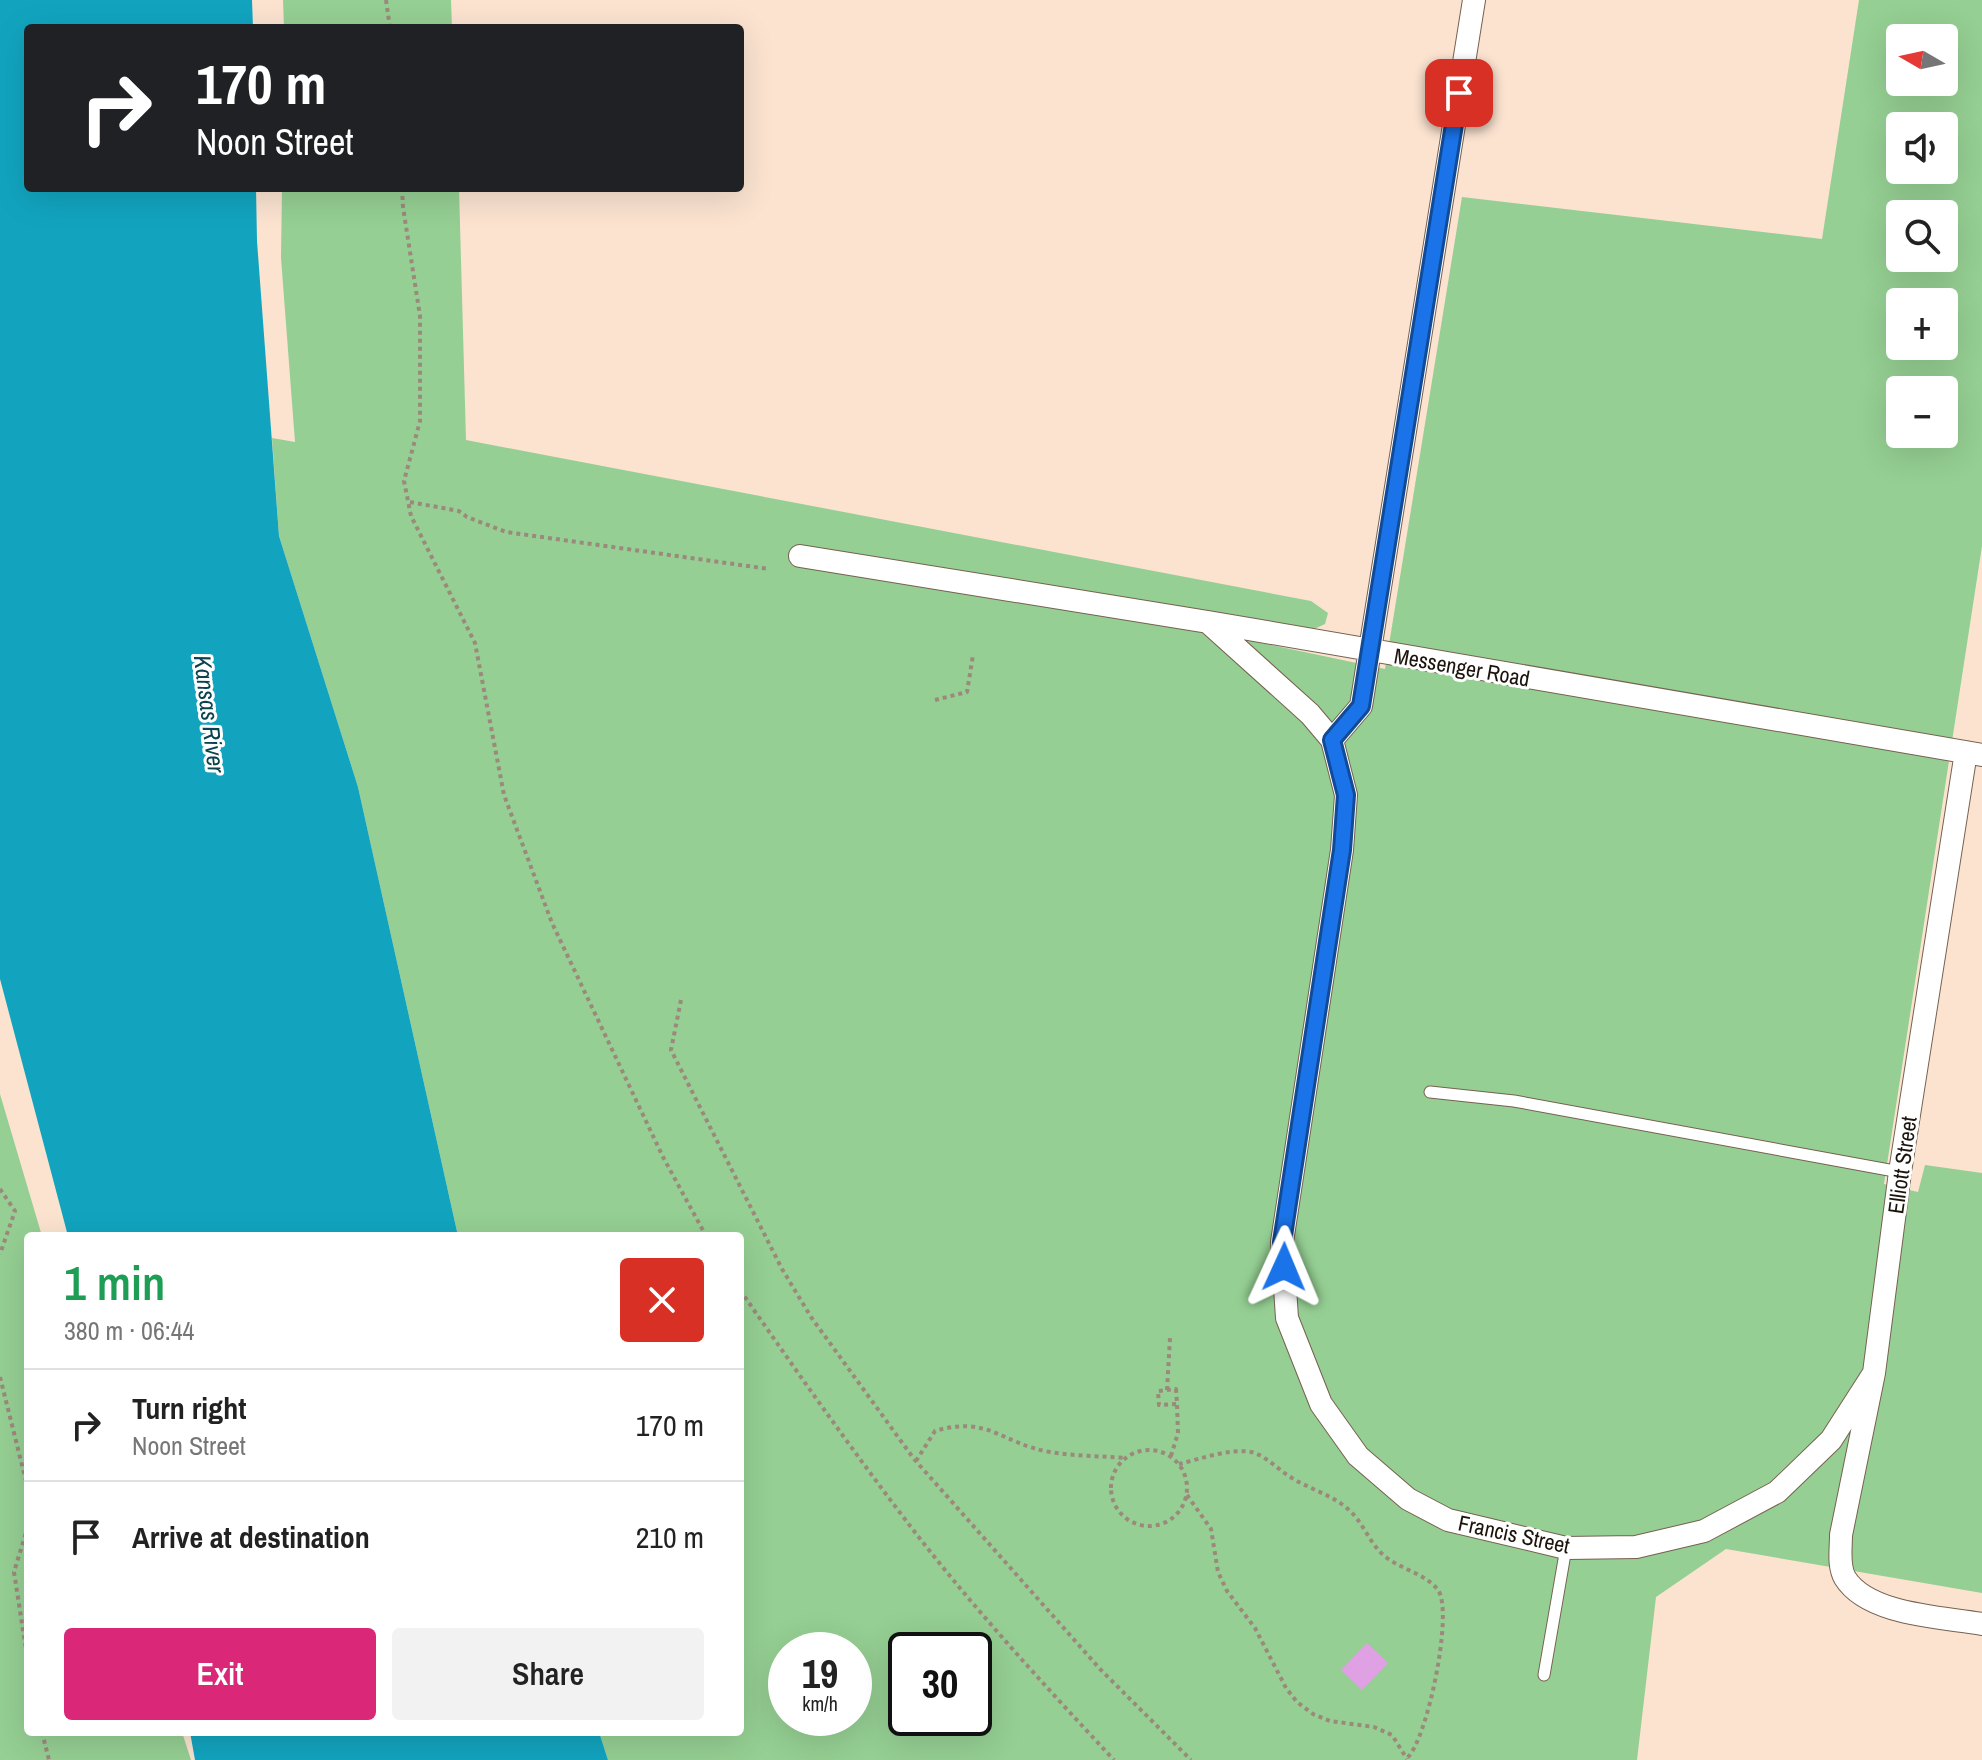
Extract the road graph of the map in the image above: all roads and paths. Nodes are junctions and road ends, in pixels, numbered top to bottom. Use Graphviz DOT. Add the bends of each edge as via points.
graph roads {
  1 [pos="386,0"];
  2 [pos="1474,0"];
  3 [pos="389,24"];
  4 [pos="403,192"];
  5 [pos="410,502"];
  6 [pos="800,556"];
  7 [pos="769,569"];
  8 [pos="1208,622"];
  9 [pos="1371,651"];
  10 [pos="973,655"];
  11 [pos="935,700"];
  12 [pos="1332,740"];
  13 [pos="1974,754"];
  14 [pos="681,1000"];
  15 [pos="1430,1092"];
  16 [pos="1900,1172"];
  17 [pos="0,1189"];
  18 [pos="704,1232"];
  19 [pos="0,1254"];
  20 [pos="744,1296"];
  21 [pos="1170,1338"];
  22 [pos="1874,1373"];
  23 [pos="0,1377"];
  24 [pos="1167,1390"];
  25 [pos="1177,1404"];
  26 [pos="1171,1456"];
  27 [pos="1125,1458"];
  28 [pos="916,1461"];
  29 [pos="1179,1464"];
  30 [pos="24,1473"];
  31 [pos="1187,1495"];
  32 [pos="24,1539"];
  33 [pos="1566,1548"];
  34 [pos="1982,1624"];
  35 [pos="24,1636"];
  36 [pos="1544,1675"];
  37 [pos="43,1736"];
  38 [pos="1407,1759"];
  39 [pos="49,1760"];
  40 [pos="1114,1760"];
  41 [pos="1191,1760"];
  1 -- 3 [label="path"];
  2 -- 9 [label="street"];
  4 -- 5 [label="path" via="420,316 420,421 404,481"];
  5 -- 7 [label="path" via="459,511 506,532"];
  5 -- 18 [label="path" via="411,516 475,643 504,795 552,923"];
  6 -- 8 [label="street, Messenger Road"];
  8 -- 9 [label="street, Messenger Road"];
  8 -- 12 [label="street"];
  9 -- 12 [label="street" via="1361,706"];
  9 -- 13 [label="street, Messenger Road"];
  10 -- 11 [label="path" via="967,692"];
  12 -- 33 [label="street, Francis Street" via="1346,795 1342,850 1282,1242 1287,1318 1321,1404 1358,1456 1399,1492 1448,1520"];
  13 -- 16 [label="street, Elliott Street"];
  14 -- 28 [label="path" via="671,1050 745,1198 811,1317"];
  15 -- 16 [label="lane" via="1514,1101"];
  16 -- 22 [label="street, Elliott Street"];
  17 -- 19 [label="path" via="15,1211"];
  20 -- 40 [label="path" via="916,1533"];
  21 -- 24 [label="path"];
  22 -- 33 [label="street, Francis Street" via="1831,1440 1777,1492 1704,1531 1636,1547"];
  22 -- 34 [label="street, Elliott Street" via="1841,1535 1844,1576 1860,1596 1881,1606"];
  23 -- 30 [label="path"];
  24 -- 25 [label="path" via="1176,1389"];
  24 -- 25 [label="path" via="1158,1391 1159,1405"];
  25 -- 26 [label="path" via="1178,1433"];
  26 -- 27 [label="path" via="1143,1450"];
  26 -- 29 [label="path"];
  27 -- 28 [label="path" via="1047,1451 973,1425 935,1431"];
  27 -- 31 [label="path" via="1114,1474 1112,1493 1127,1519 1147,1526 1168,1521"];
  28 -- 41 [label="path" via="1100,1669"];
  29 -- 31 [label="path"];
  29 -- 38 [label="path" via="1249,1452 1266,1459 1293,1479 1326,1493 1354,1515 1388,1559 1440,1592 1445,1607 1435,1675 1421,1735"];
  31 -- 38 [label="path" via="1211,1529 1227,1591 1297,1702 1330,1721 1392,1735"];
  32 -- 35 [label="path" via="14,1572"];
  33 -- 36 [label="lane"];
  37 -- 39 [label="path"];
}
